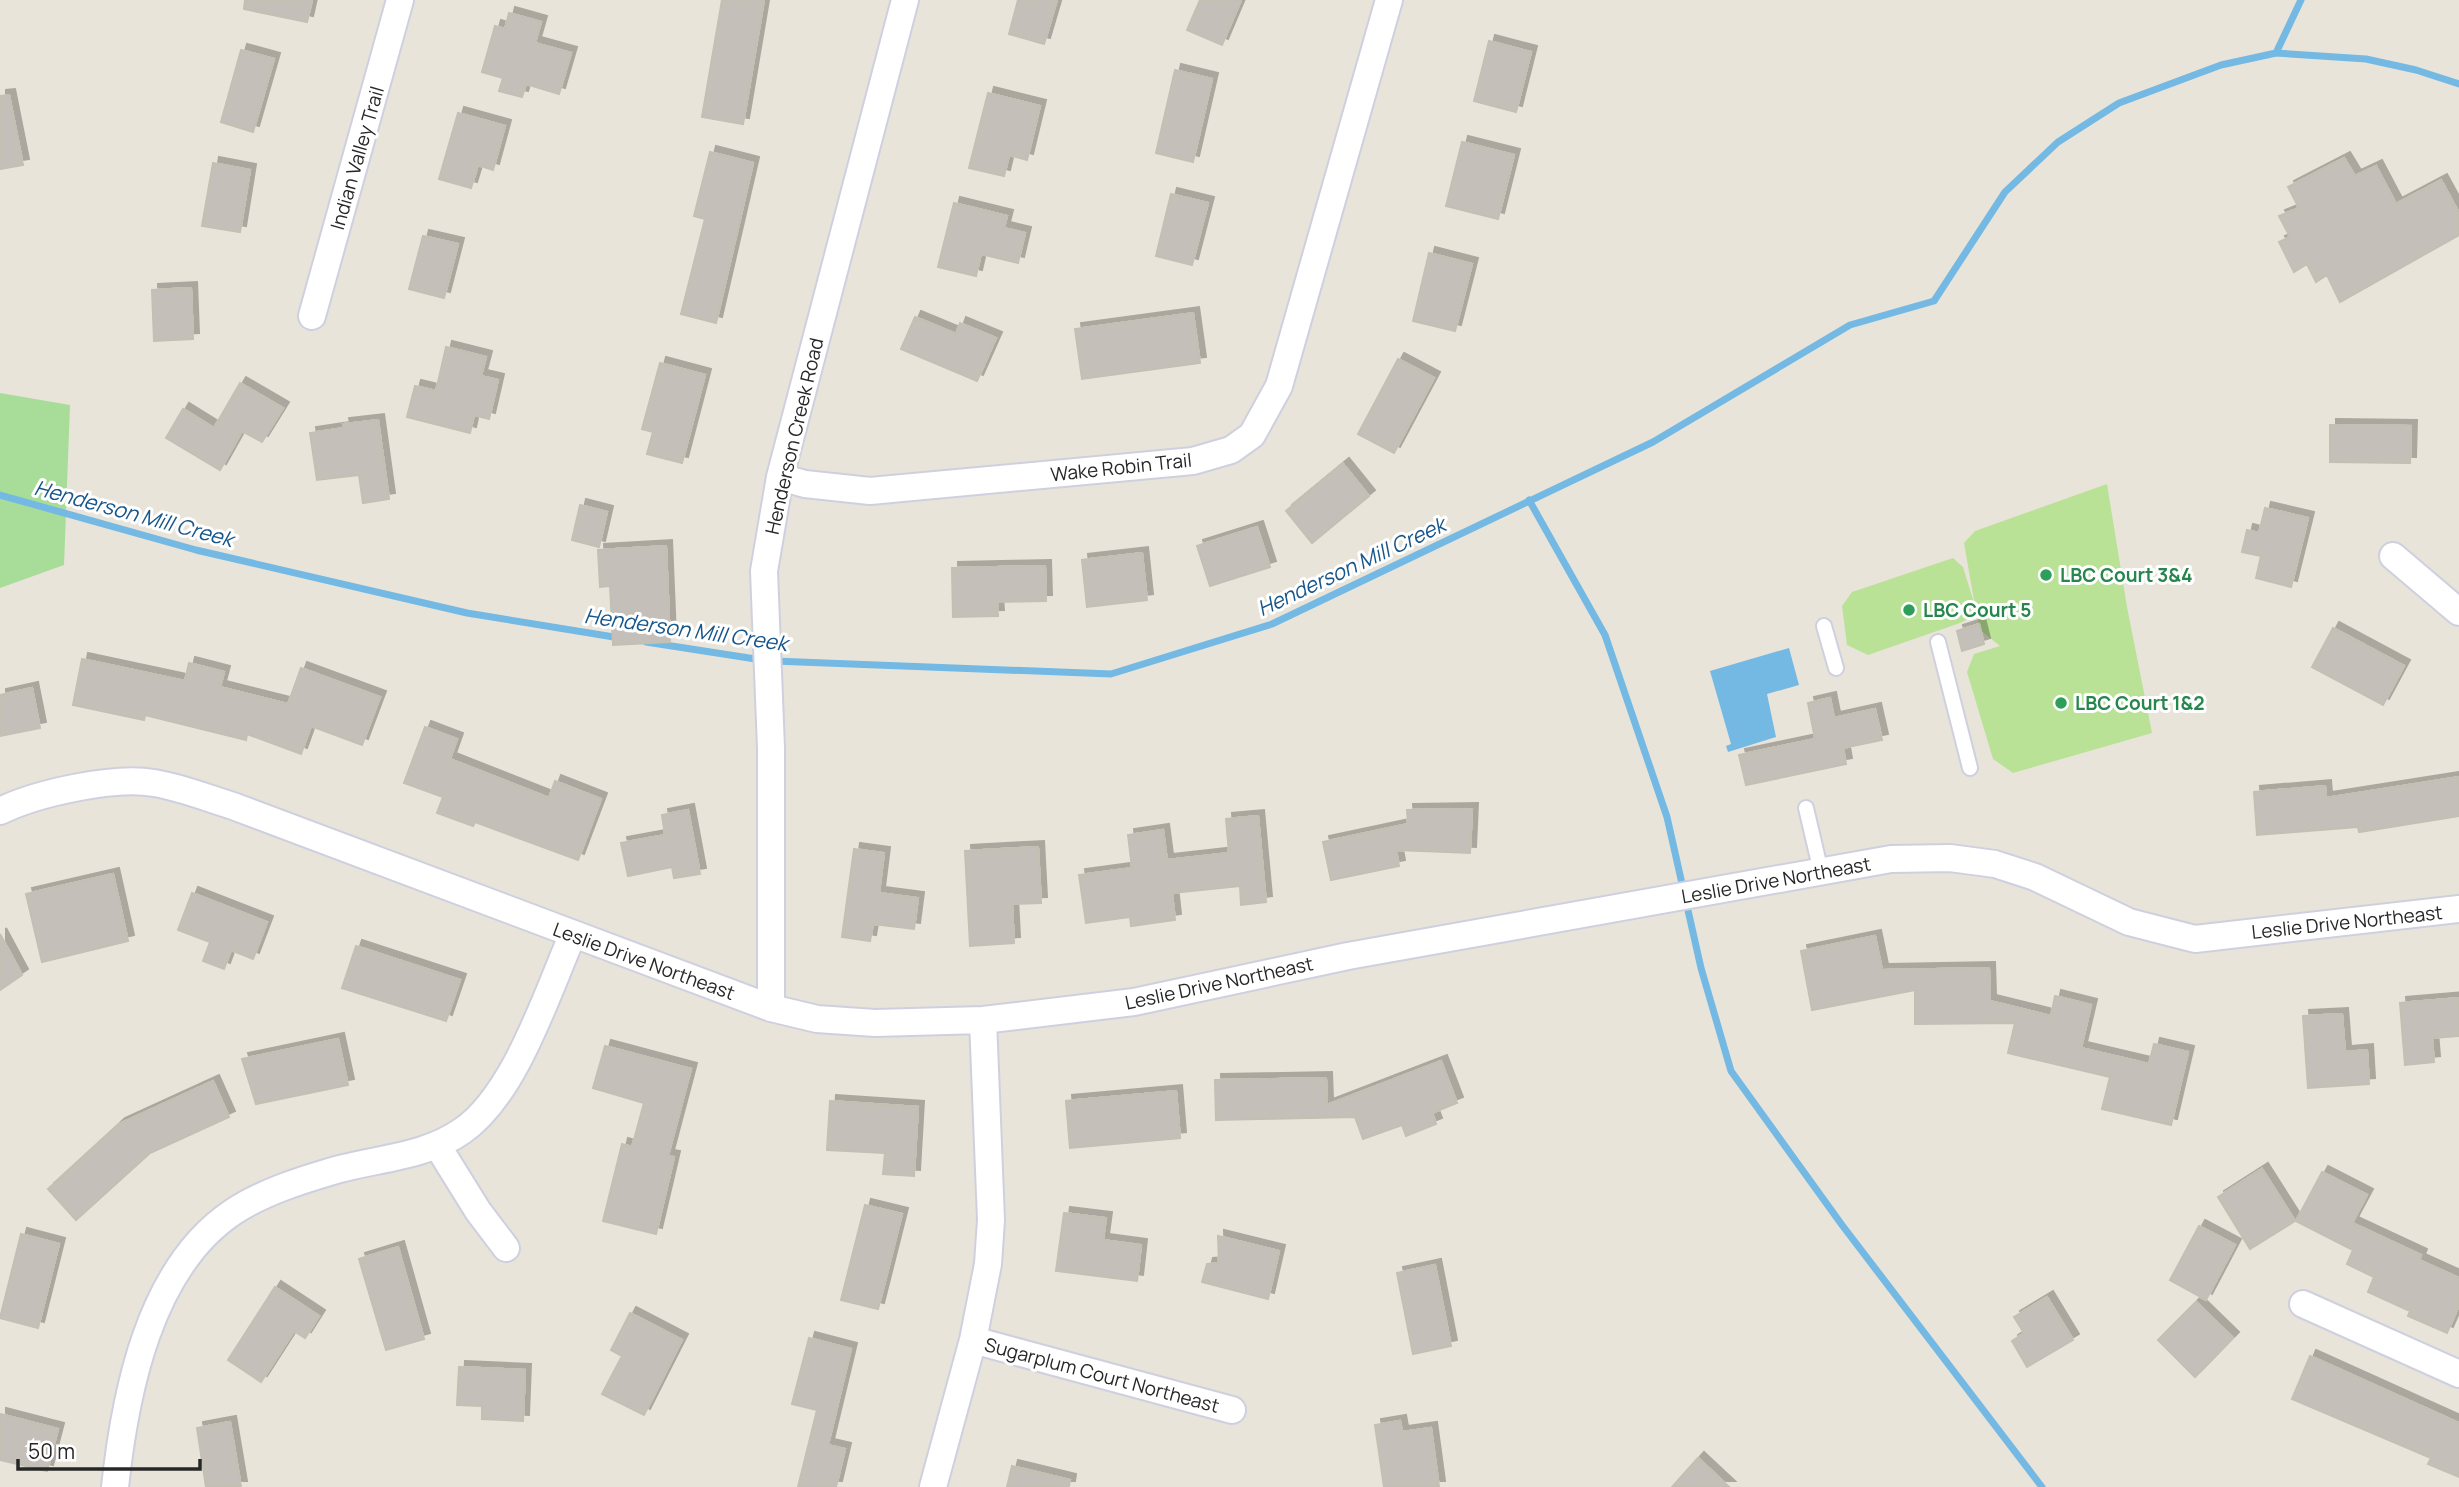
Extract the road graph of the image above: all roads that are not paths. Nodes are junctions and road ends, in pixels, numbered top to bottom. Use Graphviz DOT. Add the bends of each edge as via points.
graph roads {
  1 [pos="400,0"];
  2 [pos="905,0"];
  3 [pos="1389,0"];
  4 [pos="312,316"];
  5 [pos="780,477"];
  6 [pos="2393,556"];
  7 [pos="2459,612"];
  8 [pos="1824,626"];
  9 [pos="1938,642"];
  10 [pos="1836,668"];
  11 [pos="1970,768"];
  12 [pos="1806,808"];
  13 [pos="0,811"];
  14 [pos="1821,872"];
  15 [pos="2459,909"];
  16 [pos="573,934"];
  17 [pos="771,1008"];
  18 [pos="983,1020"];
  19 [pos="438,1145"];
  20 [pos="506,1248"];
  21 [pos="2303,1304"];
  22 [pos="973,1340"];
  23 [pos="2459,1374"];
  24 [pos="1232,1410"];
  25 [pos="115,1487"];
  26 [pos="933,1487"];
  1 -- 4 [label="street, Indian Valley Trail"];
  2 -- 5 [label="street, Henderson Creek Road"];
  3 -- 5 [label="street, Wake Robin Trail" via="1279,386 1252,435 1231,450 1194,461 870,491"];
  5 -- 17 [label="street, Henderson Creek Road" via="764,570 771,748"];
  6 -- 7 [label="street"];
  8 -- 10 [label="lane"];
  9 -- 11 [label="lane"];
  12 -- 14 [label="lane"];
  13 -- 16 [label="street, Leslie Drive Northeast" via="19,802 109,782 154,783 233,806"];
  14 -- 15 [label="street, Leslie Drive Northeast" via="1891,859 1950,858 1995,864 2035,877 2129,922 2195,939"];
  14 -- 18 [label="street, Leslie Drive Northeast" via="1348,956 1134,1002"];
  16 -- 17 [label="street, Leslie Drive Northeast"];
  16 -- 19 [label="street" via="511,1076 464,1130"];
  17 -- 18 [label="street, Leslie Drive Northeast" via="817,1019 875,1023"];
  18 -- 22 [label="street" via="991,1220 988,1264"];
  19 -- 20 [label="street"];
  19 -- 25 [label="street" via="338,1169 256,1199 207,1234 170,1285 144,1339 122,1426"];
  21 -- 23 [label="street"];
  22 -- 24 [label="street, Sugarplum Court Northeast"];
  22 -- 26 [label="street"];
}
